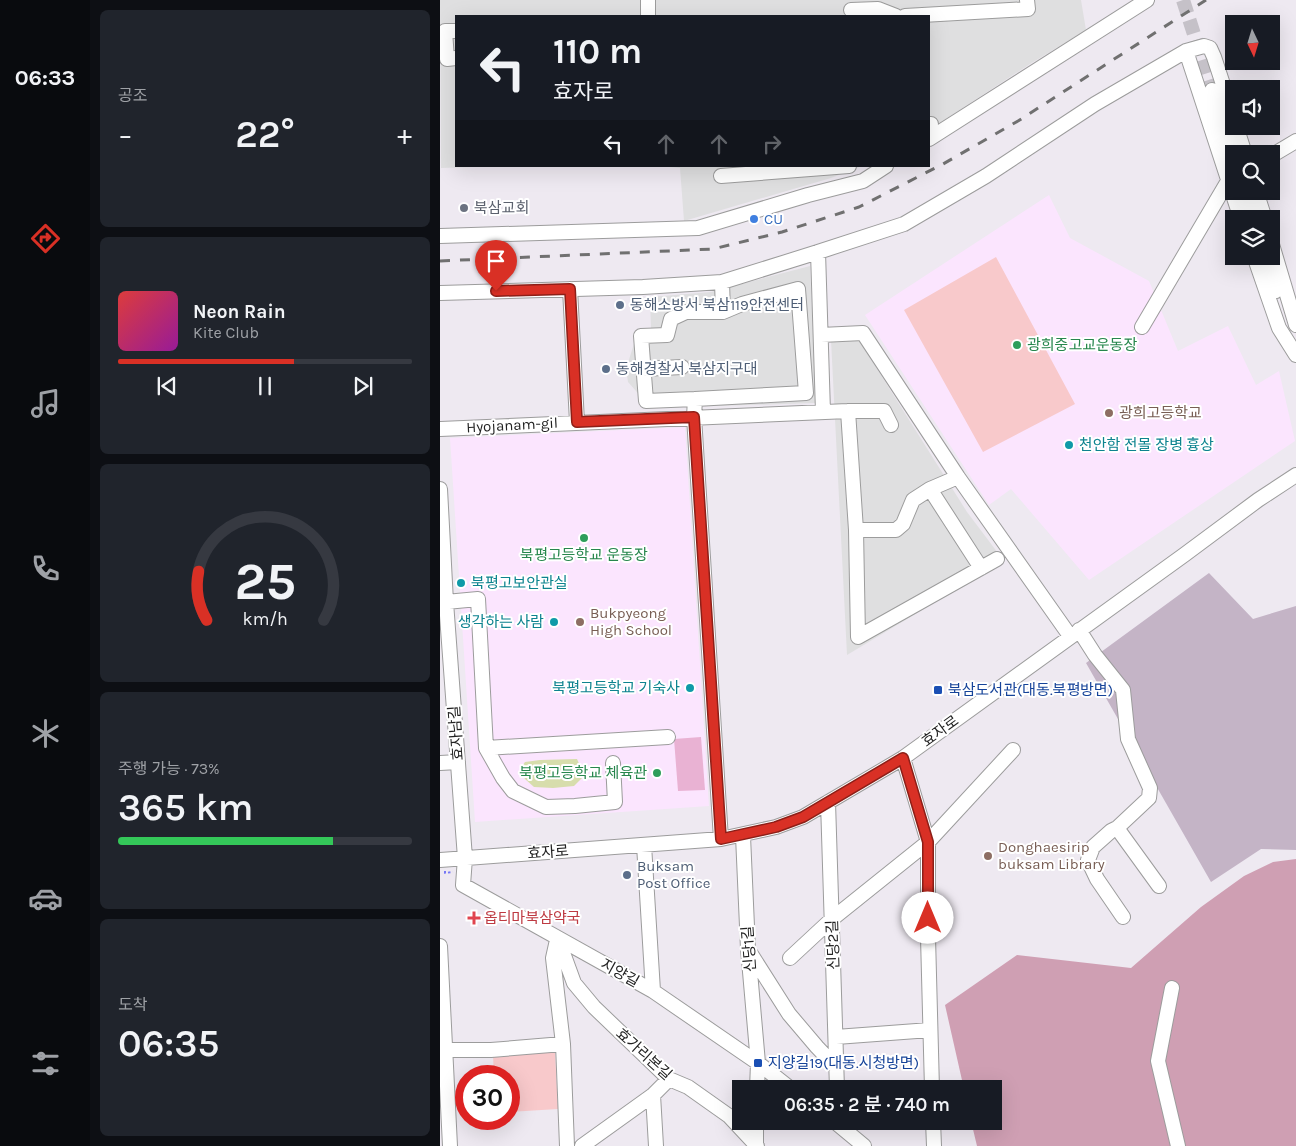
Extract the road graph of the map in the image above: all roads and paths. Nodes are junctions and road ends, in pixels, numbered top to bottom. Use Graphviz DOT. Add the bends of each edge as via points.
graph roads {
  1 [pos="648,0"];
  2 [pos="1027,0"];
  3 [pos="1148,0"];
  4 [pos="851,9"];
  5 [pos="648,15"];
  6 [pos="893,15"];
  7 [pos="923,15"];
  8 [pos="455,30"];
  9 [pos="1186,51"];
  10 [pos="455,58"];
  11 [pos="1212,90"];
  12 [pos="1225,91"];
  13 [pos="930,138"];
  14 [pos="1296,141"];
  15 [pos="1230,145"];
  16 [pos="1280,151"];
  17 [pos="837,167"];
  18 [pos="861,167"];
  19 [pos="884,167"];
  20 [pos="1225,172"];
  21 [pos="722,176"];
  22 [pos="863,181"];
  23 [pos="1225,186"];
  24 [pos="440,236"];
  25 [pos="818,252"];
  26 [pos="1257,265"];
  27 [pos="1268,265"];
  28 [pos="1278,265"];
  29 [pos="722,282"];
  30 [pos="570,289"];
  31 [pos="440,293"];
  32 [pos="724,312"];
  33 [pos="1296,325"];
  34 [pos="1142,327"];
  35 [pos="821,335"];
  36 [pos="1296,354"];
  37 [pos="682,367"];
  38 [pos="643,369"];
  39 [pos="695,398"];
  40 [pos="848,411"];
  41 [pos="823,412"];
  42 [pos="694,417"];
  43 [pos="577,422"];
  44 [pos="891,425"];
  45 [pos="440,429"];
  46 [pos="1296,475"];
  47 [pos="958,477"];
  48 [pos="440,489"];
  49 [pos="930,489"];
  50 [pos="856,530"];
  51 [pos="997,559"];
  52 [pos="981,568"];
  53 [pos="443,601"];
  54 [pos="1075,633"];
  55 [pos="452,685"];
  56 [pos="440,693"];
  57 [pos="668,737"];
  58 [pos="486,748"];
  59 [pos="1013,750"];
  60 [pos="903,758"];
  61 [pos="458,762"];
  62 [pos="440,763"];
  63 [pos="612,763"];
  64 [pos="828,802"];
  65 [pos="1117,828"];
  66 [pos="743,836"];
  67 [pos="721,839"];
  68 [pos="928,842"];
  69 [pos="644,845"];
  70 [pos="465,858"];
  71 [pos="440,860"];
  72 [pos="1159,886"];
  73 [pos="1123,917"];
  74 [pos="832,919"];
  75 [pos="558,939"];
  76 [pos="440,946"];
  77 [pos="748,949"];
  78 [pos="790,958"];
  79 [pos="1172,988"];
  80 [pos="653,991"];
  81 [pos="930,1030"];
  82 [pos="836,1037"];
  83 [pos="563,1044"];
  84 [pos="443,1050"];
  85 [pos="758,1063"];
  86 [pos="837,1068"];
  87 [pos="669,1079"];
  88 [pos="757,1080"];
  89 [pos="780,1080"];
  90 [pos="837,1080"];
  91 [pos="932,1080"];
  92 [pos="653,1095"];
  93 [pos="756,1130"];
  94 [pos="846,1130"];
  95 [pos="933,1130"];
  96 [pos="450,1146"];
  97 [pos="567,1146"];
  98 [pos="582,1146"];
  99 [pos="656,1146"];
  100 [pos="756,1146"];
  101 [pos="864,1146"];
  102 [pos="934,1146"];
  103 [pos="1178,1146"];
  1 -- 5 [label="street"];
  2 -- 7 [label="street" via="1028,9"];
  3 -- 13 [label="street"];
  4 -- 6 [label="street" via="878,9"];
  8 -- 10 [label="street" via="445,31 446,59"];
  9 -- 12 [label="street" via="1204,46 1210,48"];
  9 -- 20 [label="street"];
  9 -- 25 [label="street" via="904,224"];
  11 -- 15 [label="street"];
  14 -- 16 [label="street"];
  17 -- 21 [label="street"];
  18 -- 22 [label="street"];
  19 -- 22 [label="street"];
  22 -- 24 [label="street" via="698,228"];
  23 -- 34 [label="street"];
  25 -- 29 [label="street"];
  25 -- 35 [label="street"];
  26 -- 36 [label="street" via="1279,328"];
  27 -- 36 [label="street"];
  28 -- 33 [label="street"];
  29 -- 30 [label="street"];
  29 -- 32 [label="street"];
  30 -- 31 [label="street"];
  30 -- 43 [label="street"];
  32 -- 38 [label="street" via="686,312 671,320 667,335 641,336"];
  32 -- 39 [label="street" via="798,289 806,393"];
  35 -- 41 [label="street"];
  35 -- 47 [label="street" via="862,333"];
  37 -- 38 [label="street"];
  38 -- 39 [label="street" via="646,401"];
  39 -- 42 [label="street"];
  40 -- 41 [label="street, Hyojanam-gil"];
  40 -- 44 [label="street, Hyojanam-gil" via="884,412"];
  40 -- 50 [label="street"];
  41 -- 42 [label="street, Hyojanam-gil"];
  42 -- 43 [label="street, Hyojanam-gil"];
  42 -- 67 [label="street"];
  43 -- 45 [label="street, Hyojanam-gil"];
  46 -- 54 [label="street, 효자로"];
  47 -- 49 [label="street"];
  47 -- 54 [label="street"];
  48 -- 53 [label="street, 효자남길"];
  49 -- 50 [label="street" via="914,500 912,517 896,530"];
  49 -- 52 [label="street"];
  50 -- 52 [label="street" via="858,636"];
  51 -- 52 [label="street"];
  53 -- 55 [label="street, 효자남길"];
  53 -- 58 [label="street" via="478,599"];
  54 -- 60 [label="street, 효자로"];
  54 -- 65 [label="street" via="1123,690 1128,739 1150,788 1149,798"];
  55 -- 56 [label="street"];
  55 -- 61 [label="street, 효자남길"];
  57 -- 58 [label="street"];
  58 -- 63 [label="street" via="513,791 546,806 615,802"];
  59 -- 68 [label="street"];
  60 -- 64 [label="street, 효자로"];
  60 -- 68 [label="street"];
  61 -- 62 [label="street"];
  61 -- 70 [label="street, 효자남길"];
  64 -- 66 [label="street, 효자로" via="803,817"];
  64 -- 74 [label="street, 신당2길"];
  65 -- 72 [label="street"];
  65 -- 73 [label="street" via="1092,847 1088,860"];
  66 -- 67 [label="street, 효자로"];
  66 -- 77 [label="street, 신당1길"];
  67 -- 69 [label="street, 효자로"];
  68 -- 74 [label="street"];
  68 -- 81 [label="street"];
  69 -- 70 [label="street, 효자로"];
  69 -- 80 [label="street"];
  70 -- 71 [label="street, 효자로"];
  70 -- 75 [label="street, 지양길" via="462,885"];
  74 -- 78 [label="street"];
  74 -- 82 [label="street, 신당2길"];
  75 -- 80 [label="street, 지양길"];
  75 -- 83 [label="street" via="553,958"];
  75 -- 87 [label="street, 효가리본길" via="574,983 594,1007"];
  76 -- 84 [label="street"];
  77 -- 85 [label="street, 신당1길"];
  77 -- 86 [label="street" via="789,1014"];
  79 -- 103 [label="street" via="1158,1061"];
  80 -- 85 [label="street, 지양길"];
  81 -- 82 [label="street"];
  81 -- 91 [label="street"];
  82 -- 86 [label="street, 신당2길"];
  83 -- 84 [label="street"];
  83 -- 97 [label="street"];
  84 -- 96 [label="street"];
  85 -- 88 [label="street, 신당1길"];
  85 -- 89 [label="street, 지양길"];
  86 -- 90 [label="street, 신당2길"];
  87 -- 92 [label="street"];
  87 -- 100 [label="street, 효가리본길" via="688,1087 729,1116"];
  92 -- 98 [label="street"];
  92 -- 99 [label="street"];
  93 -- 100 [label="street"];
  94 -- 101 [label="street"];
  95 -- 102 [label="street"];
}
